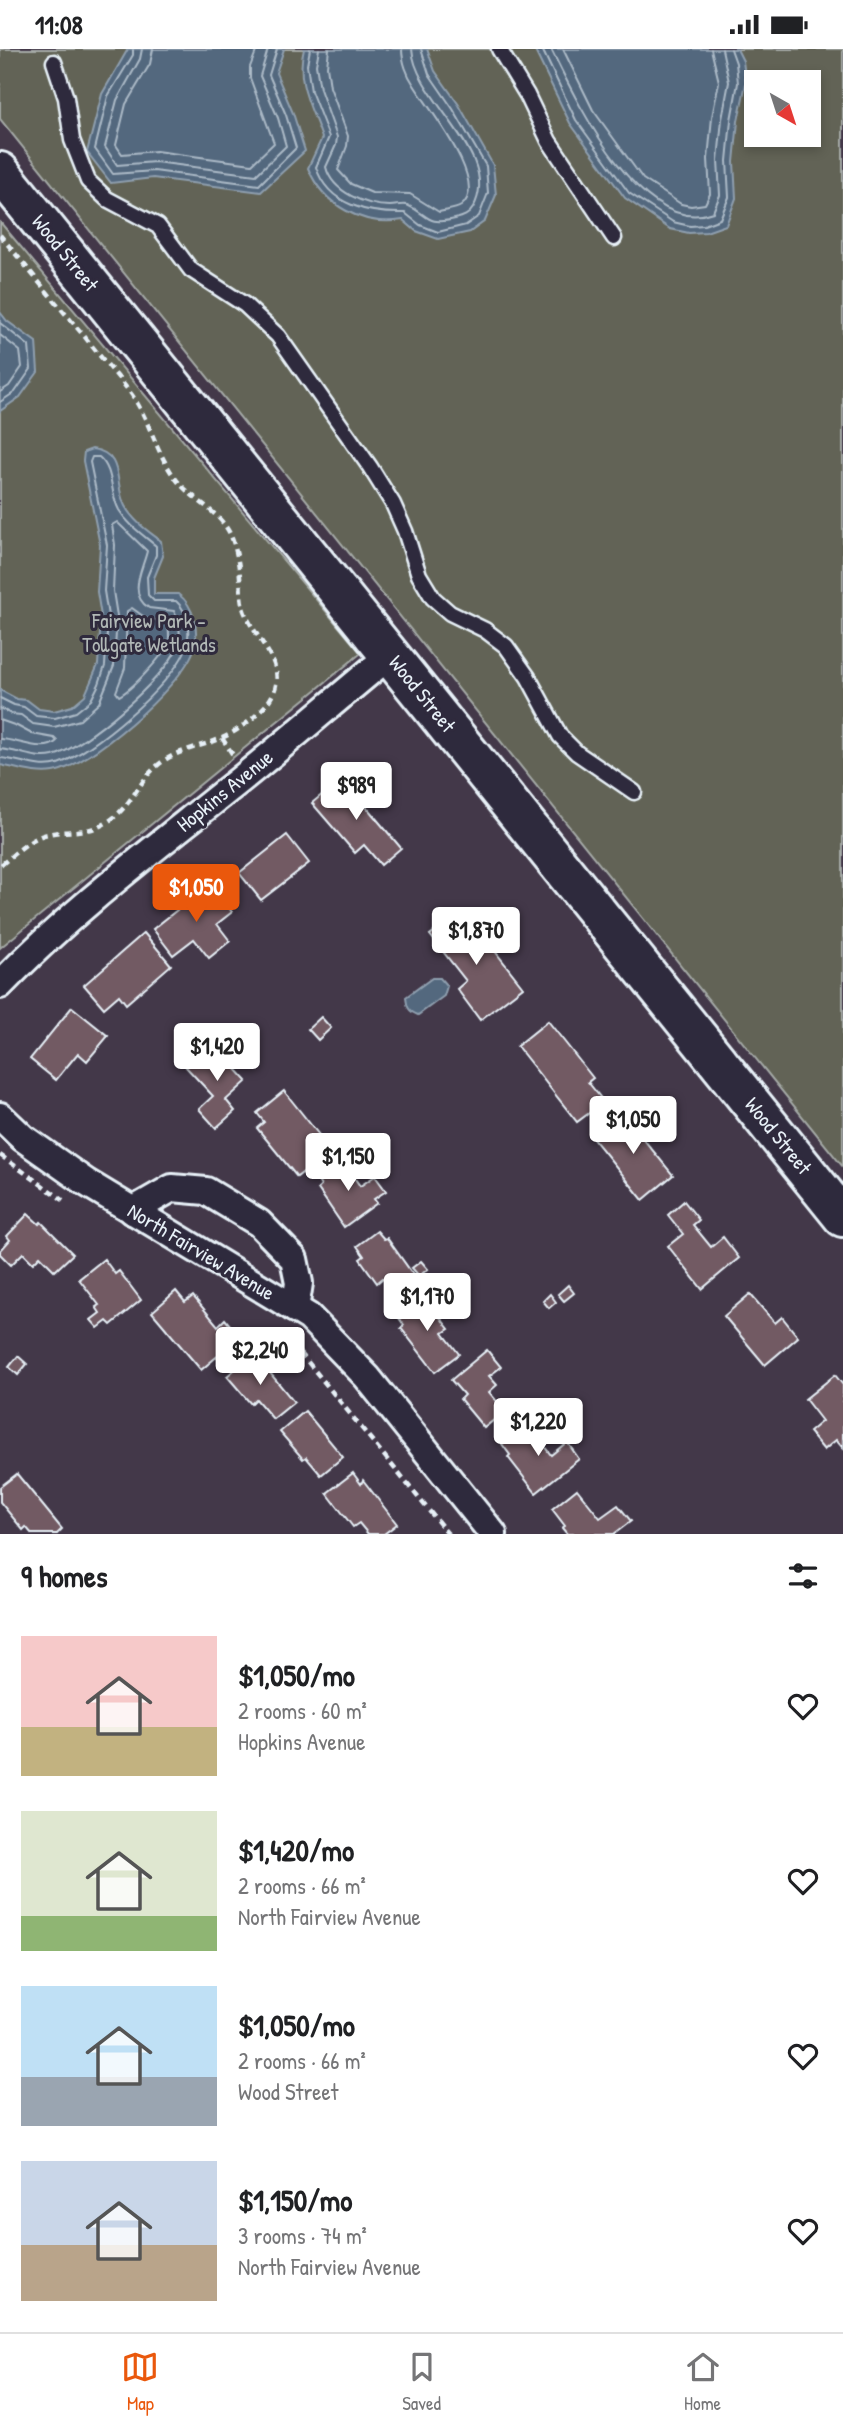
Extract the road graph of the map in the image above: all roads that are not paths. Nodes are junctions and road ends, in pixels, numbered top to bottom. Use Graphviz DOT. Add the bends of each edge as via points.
graph roads {
  1 [pos="499,49"];
  2 [pos="54,62"];
  3 [pos="0,172"];
  4 [pos="614,238"];
  5 [pos="390,655"];
  6 [pos="634,792"];
  7 [pos="0,985"];
  8 [pos="0,1116"];
  9 [pos="132,1211"];
  10 [pos="843,1217"];
  11 [pos="287,1318"];
  12 [pos="493,1534"];
  1 -- 4 [label="lane" via="549,141"];
  2 -- 6 [label="lane" via="66,98 72,140 88,181 107,199 158,226 191,270 245,305 278,336 387,495 433,598 506,646 559,736"];
  3 -- 5 [label="street, Wood Street"];
  5 -- 7 [label="street, Hopkins Avenue" via="114,880"];
  5 -- 10 [label="street, Wood Street"];
  8 -- 9 [label="street, North Fairview Avenue" via="23,1138"];
  9 -- 11 [label="street, North Fairview Avenue"];
  9 -- 11 [label="street" via="172,1188 206,1191 259,1223 294,1259 299,1283"];
  11 -- 12 [label="street, North Fairview Avenue" via="309,1317 367,1377"];
}
